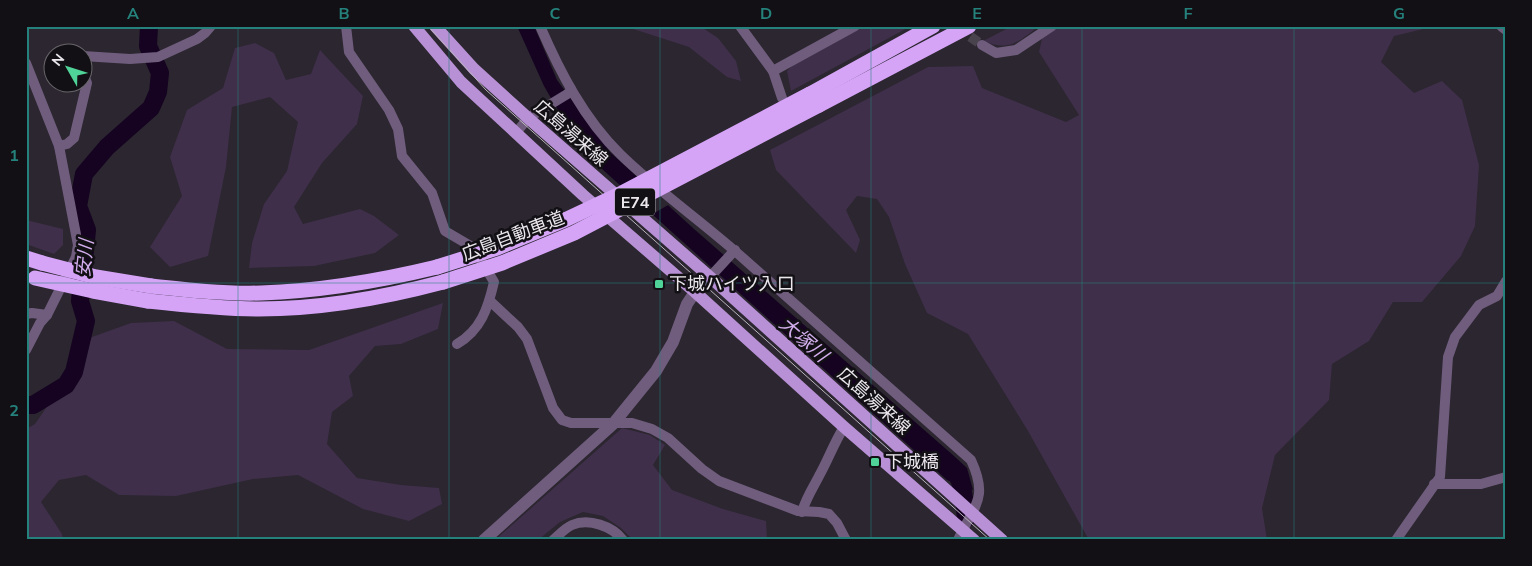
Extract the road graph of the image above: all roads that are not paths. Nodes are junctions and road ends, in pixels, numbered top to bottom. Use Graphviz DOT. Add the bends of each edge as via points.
graph roads {
  1 [pos="211,26"];
  2 [pos="346,26"];
  3 [pos="414,26"];
  4 [pos="435,26"];
  5 [pos="540,26"];
  6 [pos="740,26"];
  7 [pos="855,26"];
  8 [pos="933,26"];
  9 [pos="969,26"];
  10 [pos="1052,26"];
  11 [pos="1501,26"];
  12 [pos="1506,30"];
  13 [pos="982,45"];
  14 [pos="26,62"];
  15 [pos="773,71"];
  16 [pos="570,91"];
  17 [pos="782,98"];
  18 [pos="815,100"];
  19 [pos="528,118"];
  20 [pos="516,132"];
  21 [pos="59,146"];
  22 [pos="732,253"];
  23 [pos="26,258"];
  24 [pos="31,276"];
  25 [pos="712,276"];
  26 [pos="1506,281"];
  27 [pos="695,292"];
  28 [pos="150,294"];
  29 [pos="490,301"];
  30 [pos="26,314"];
  31 [pos="47,315"];
  32 [pos="457,344"];
  33 [pos="26,350"];
  34 [pos="613,424"];
  35 [pos="844,427"];
  36 [pos="1506,477"];
  37 [pos="1434,484"];
  38 [pos="802,512"];
  39 [pos="976,512"];
  40 [pos="959,531"];
  41 [pos="484,540"];
  42 [pos="553,540"];
  43 [pos="623,540"];
  44 [pos="846,540"];
  45 [pos="974,540"];
  46 [pos="1002,540"];
  47 [pos="1396,540"];
  1 -- 21 [label="street" via="197,39 154,58 82,56 87,83 74,138"];
  2 -- 29 [label="street" via="349,52 389,110 398,129 402,156 432,193 445,231 474,248 494,282"];
  3 -- 20 [label="main road, 広島湯来線" via="461,82"];
  4 -- 19 [label="main road, 広島湯来線" via="474,69"];
  5 -- 16 [label="street"];
  6 -- 15 [label="street"];
  7 -- 15 [label="street"];
  8 -- 18 [label="highway, 広島自動車道 / E74"];
  9 -- 18 [label="highway, 広島自動車道 / E74"];
  10 -- 13 [label="street" via="1016,50 996,53"];
  11 -- 12 [label="street"];
  14 -- 21 [label="street"];
  15 -- 17 [label="street"];
  16 -- 19 [label="street"];
  16 -- 22 [label="street" via="619,153"];
  18 -- 28 [label="highway, 広島自動車道 / E74, bridge" via="567,219 497,248 437,267 360,284 312,290"];
  18 -- 28 [label="highway, 広島自動車道 / E74, bridge" via="574,233 502,263 443,282 362,300 259,309 203,307"];
  19 -- 20 [label="street"];
  19 -- 25 [label="main road, 広島湯来線"];
  20 -- 27 [label="main road, 広島湯来線"];
  21 -- 31 [label="street" via="78,245 76,258"];
  22 -- 25 [label="street"];
  22 -- 39 [label="street" via="971,460 978,477 980,496"];
  23 -- 28 [label="highway, 広島自動車道 / E74, bridge"];
  24 -- 28 [label="highway, 広島自動車道 / E74, bridge" via="93,291"];
  25 -- 27 [label="street"];
  25 -- 39 [label="main road, 広島湯来線" via="950,493"];
  26 -- 37 [label="street" via="1497,296 1479,305 1455,337 1448,357 1440,477"];
  27 -- 34 [label="street" via="656,371"];
  27 -- 35 [label="main road, 広島湯来線"];
  29 -- 32 [label="street" via="482,319 468,337"];
  29 -- 34 [label="street" via="527,339 553,408 562,420"];
  30 -- 31 [label="street"];
  31 -- 33 [label="street"];
  34 -- 38 [label="street" via="632,423 652,429 668,438 720,481"];
  34 -- 41 [label="street"];
  35 -- 38 [label="street"];
  35 -- 40 [label="main road, 広島湯来線"];
  36 -- 37 [label="street" via="1481,484"];
  37 -- 47 [label="street"];
  38 -- 44 [label="street" via="829,514"];
  39 -- 40 [label="street"];
  39 -- 46 [label="main road, 広島湯来線"];
  40 -- 45 [label="main road, 広島湯来線"];
  42 -- 43 [label="street" via="571,526 584,522 604,526 618,533"];
}
